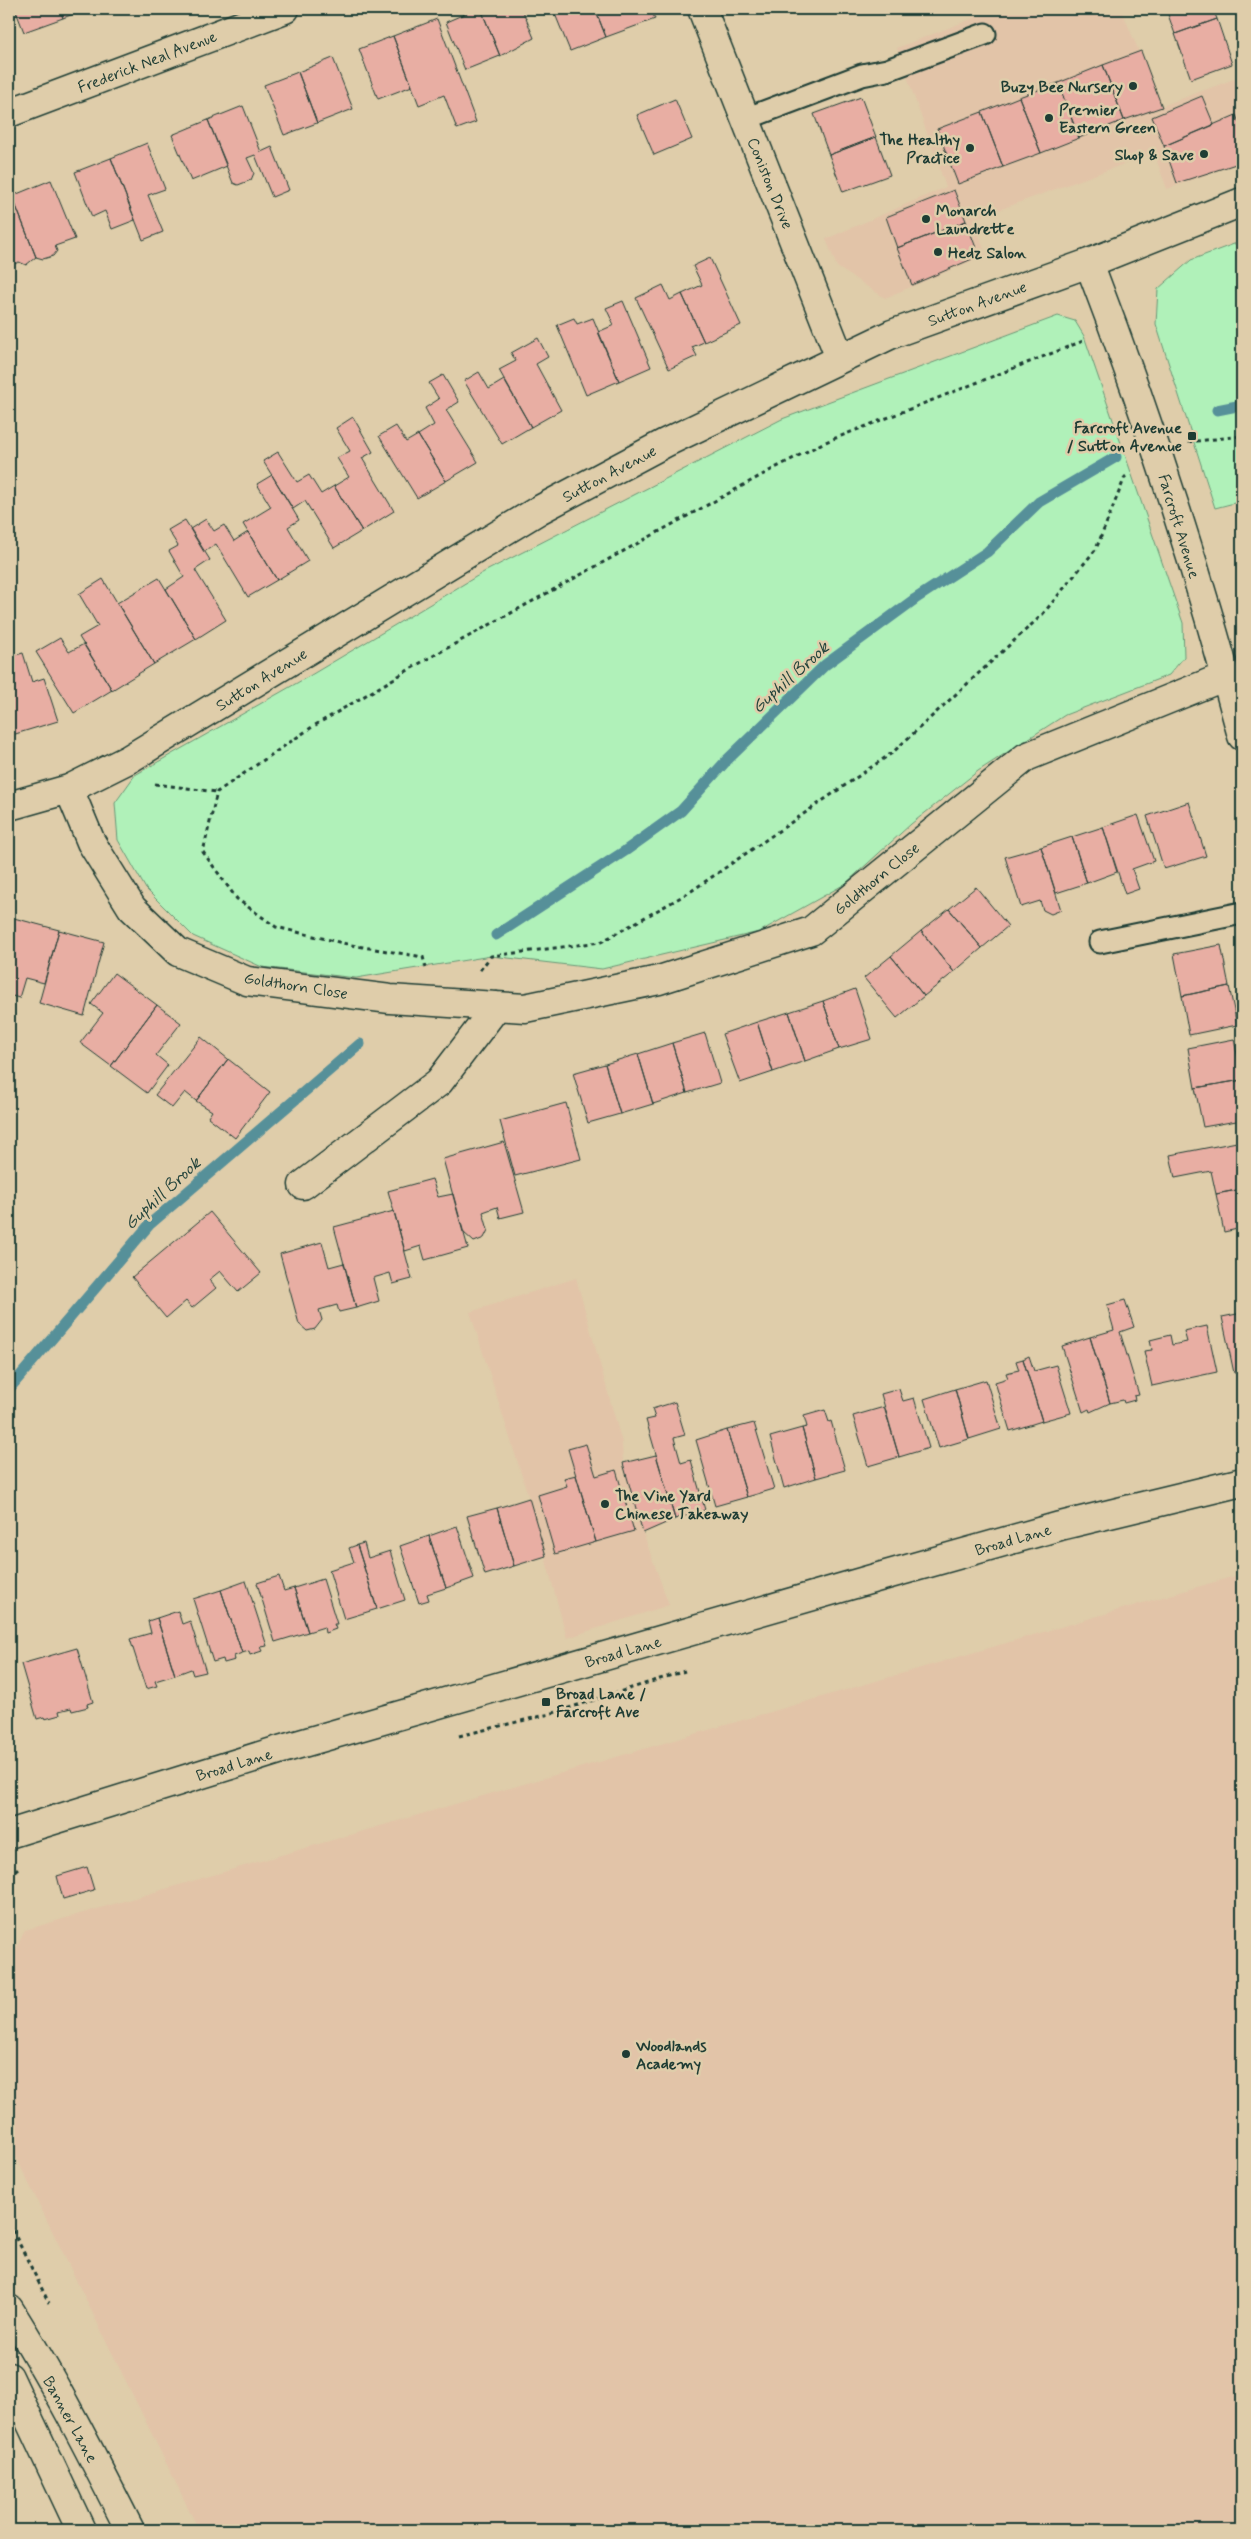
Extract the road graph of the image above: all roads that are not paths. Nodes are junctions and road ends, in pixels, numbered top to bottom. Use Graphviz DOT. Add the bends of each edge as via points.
graph roads {
  1 [pos="286,9"];
  2 [pos="702,9"];
  3 [pos="986,34"];
  4 [pos="9,114"];
  5 [pos="745,119"];
  6 [pos="1242,202"];
  7 [pos="1089,263"];
  8 [pos="840,358"];
  9 [pos="1226,676"];
  10 [pos="1242,736"];
  11 [pos="69,789"];
  12 [pos="9,806"];
  13 [pos="1242,913"];
  14 [pos="1100,942"];
  15 [pos="497,1006"];
  16 [pos="303,1185"];
  17 [pos="1242,1482"];
  18 [pos="9,1834"];
  19 [pos="9,2309"];
  20 [pos="9,2377"];
  21 [pos="82,2530"];
  22 [pos="130,2530"];
  1 -- 4 [label="street, Frederick Neal Avenue"];
  2 -- 5 [label="street, Coniston Drive"];
  3 -- 5 [label="lane" via="887,70 862,75"];
  5 -- 8 [label="street, Coniston Drive"];
  6 -- 7 [label="street, Sutton Avenue"];
  7 -- 8 [label="street, Sutton Avenue" via="936,318"];
  7 -- 9 [label="street, Farcroft Avenue" via="1158,457"];
  8 -- 11 [label="street, Sutton Avenue" via="665,443 539,510 129,759"];
  9 -- 10 [label="street, Farcroft Avenue"];
  9 -- 15 [label="street, Goldthorn Close" via="1026,757 811,931 659,980 525,1008"];
  11 -- 12 [label="street, Sutton Avenue"];
  11 -- 15 [label="street, Goldthorn Close" via="91,842 132,908 178,952 247,981 390,998"];
  13 -- 14 [label="lane"];
  15 -- 16 [label="street" via="439,1082"];
  17 -- 18 [label="street, Broad Lane" via="1060,1526 881,1576 279,1750"];
  19 -- 22 [label="street, Banner Lane"];
  20 -- 21 [label="street"];
}
